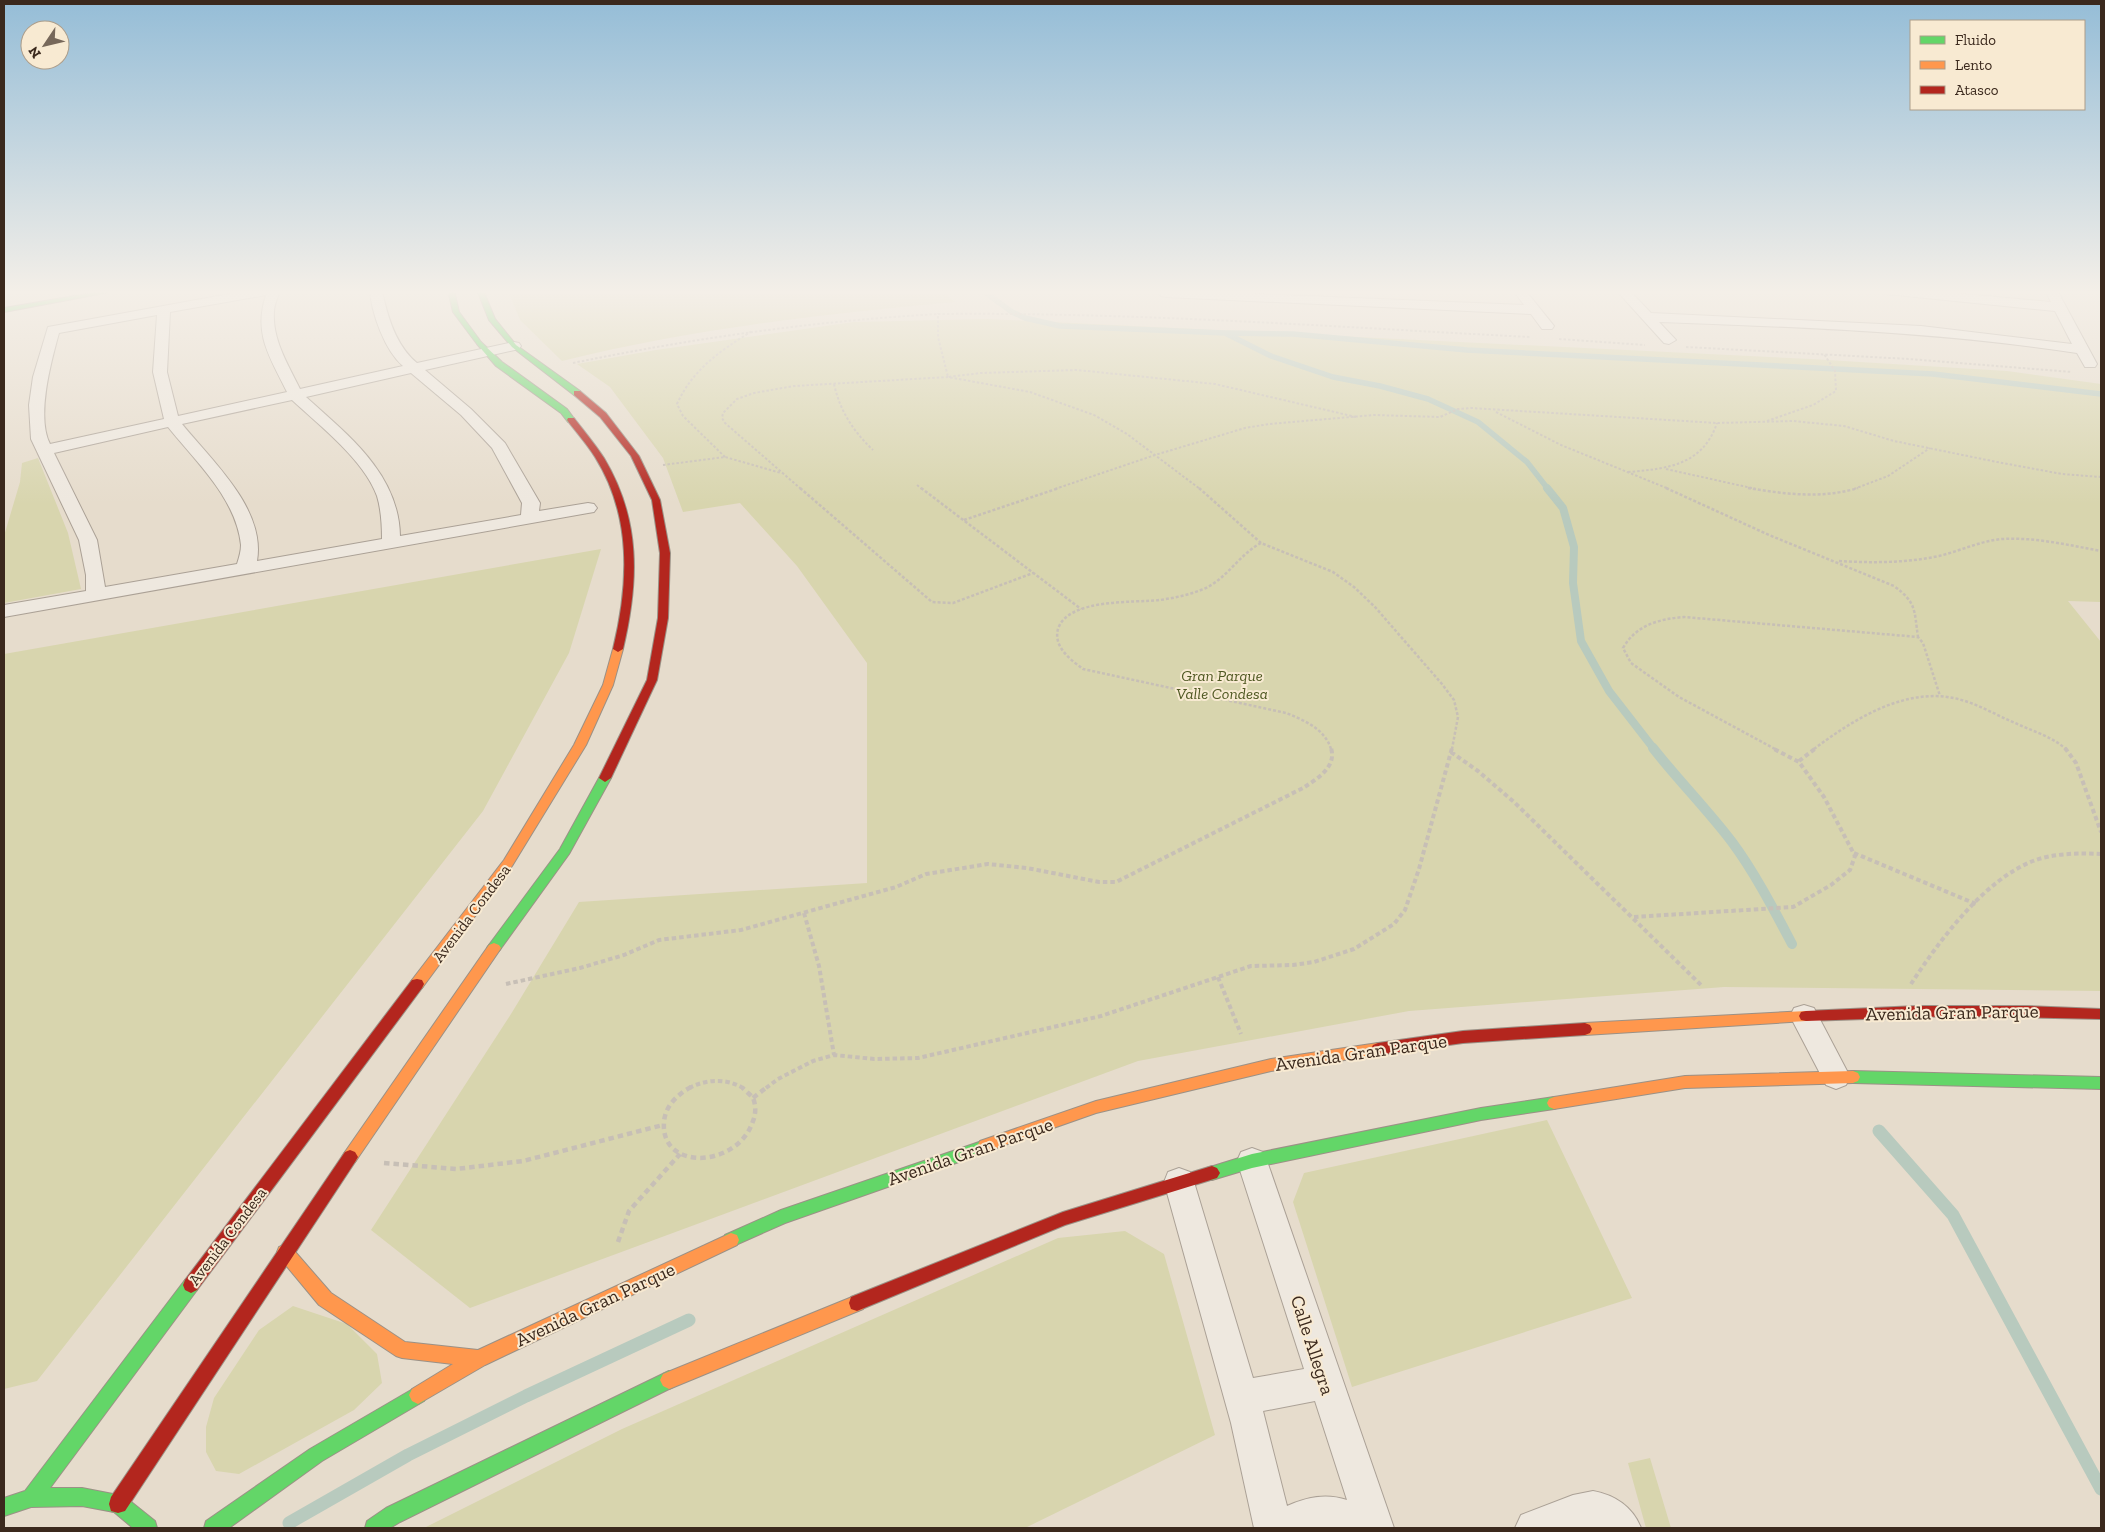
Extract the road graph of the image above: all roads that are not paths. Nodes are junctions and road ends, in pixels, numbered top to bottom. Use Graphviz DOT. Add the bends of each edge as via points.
graph roads {
  1 [pos="44,361"];
  2 [pos="160,361"];
  3 [pos="279,361"];
  4 [pos="421,361"];
  5 [pos="497,361"];
  6 [pos="536,361"];
  7 [pos="409,364"];
  8 [pos="293,390"];
  9 [pos="171,416"];
  10 [pos="42,445"];
  11 [pos="588,508"];
  12 [pos="529,518"];
  13 [pos="391,542"];
  14 [pos="246,568"];
  15 [pos="96,594"];
  16 [pos="4,611"];
  17 [pos="2101,1014"];
  18 [pos="1804,1016"];
  19 [pos="1836,1077"];
  20 [pos="2101,1083"];
  21 [pos="1252,1161"];
  22 [pos="1179,1182"];
  23 [pos="285,1252"];
  24 [pos="479,1359"];
  25 [pos="1325,1382"];
  26 [pos="1242,1398"];
  27 [pos="31,1498"];
  28 [pos="118,1504"];
  29 [pos="4,1507"];
  30 [pos="148,1528"];
  31 [pos="213,1528"];
  32 [pos="374,1528"];
  33 [pos="1273,1528"];
  34 [pos="1285,1528"];
  35 [pos="1363,1528"];
  36 [pos="1375,1528"];
  37 [pos="1534,1528"];
  38 [pos="1622,1528"];
  1 -- 10 [label="street" via="37,405"];
  2 -- 9 [label="street"];
  3 -- 8 [label="street"];
  4 -- 7 [label="street"];
  5 -- 27 [label="street, Avenida Condesa" via="564,411 599,457 624,509 632,555 626,621 608,685 580,745 508,864"];
  6 -- 23 [label="street" via="603,415 635,456 656,500 665,552 663,618 652,680 617,756 565,851 473,976"];
  7 -- 8 [label="street"];
  7 -- 12 [label="street" via="466,412 499,446 531,503"];
  8 -- 9 [label="street"];
  8 -- 13 [label="street" via="370,469 385,496"];
  9 -- 10 [label="street"];
  9 -- 14 [label="street" via="230,493 244,520 250,547"];
  10 -- 15 [label="street" via="88,540"];
  11 -- 12 [label="street"];
  12 -- 13 [label="street"];
  13 -- 14 [label="street"];
  14 -- 15 [label="street"];
  15 -- 16 [label="street"];
  17 -- 18 [label="street, Avenida Gran Parque" via="2024,1010"];
  18 -- 19 [label="street"];
  18 -- 24 [label="street, Avenida Gran Parque" via="1463,1037 1271,1065 1096,1107 781,1217"];
  19 -- 20 [label="street"];
  19 -- 21 [label="street" via="1685,1082 1481,1114"];
  21 -- 22 [label="street"];
  21 -- 25 [label="street, Calle Allegra"];
  22 -- 26 [label="street"];
  22 -- 32 [label="street" via="1063,1219 660,1384 393,1515"];
  23 -- 24 [label="street" via="325,1299 402,1350"];
  23 -- 28 [label="street"];
  24 -- 31 [label="street, Avenida Gran Parque" via="316,1455"];
  25 -- 26 [label="street"];
  25 -- 36 [label="street, Calle Allegra"];
  26 -- 33 [label="street"];
  27 -- 28 [label="street" via="82,1496"];
  27 -- 29 [label="street"];
  28 -- 30 [label="street"];
  34 -- 35 [label="street" via="1312,1515 1336,1516"];
  37 -- 38 [label="street" via="1592,1509 1609,1516"];
}
